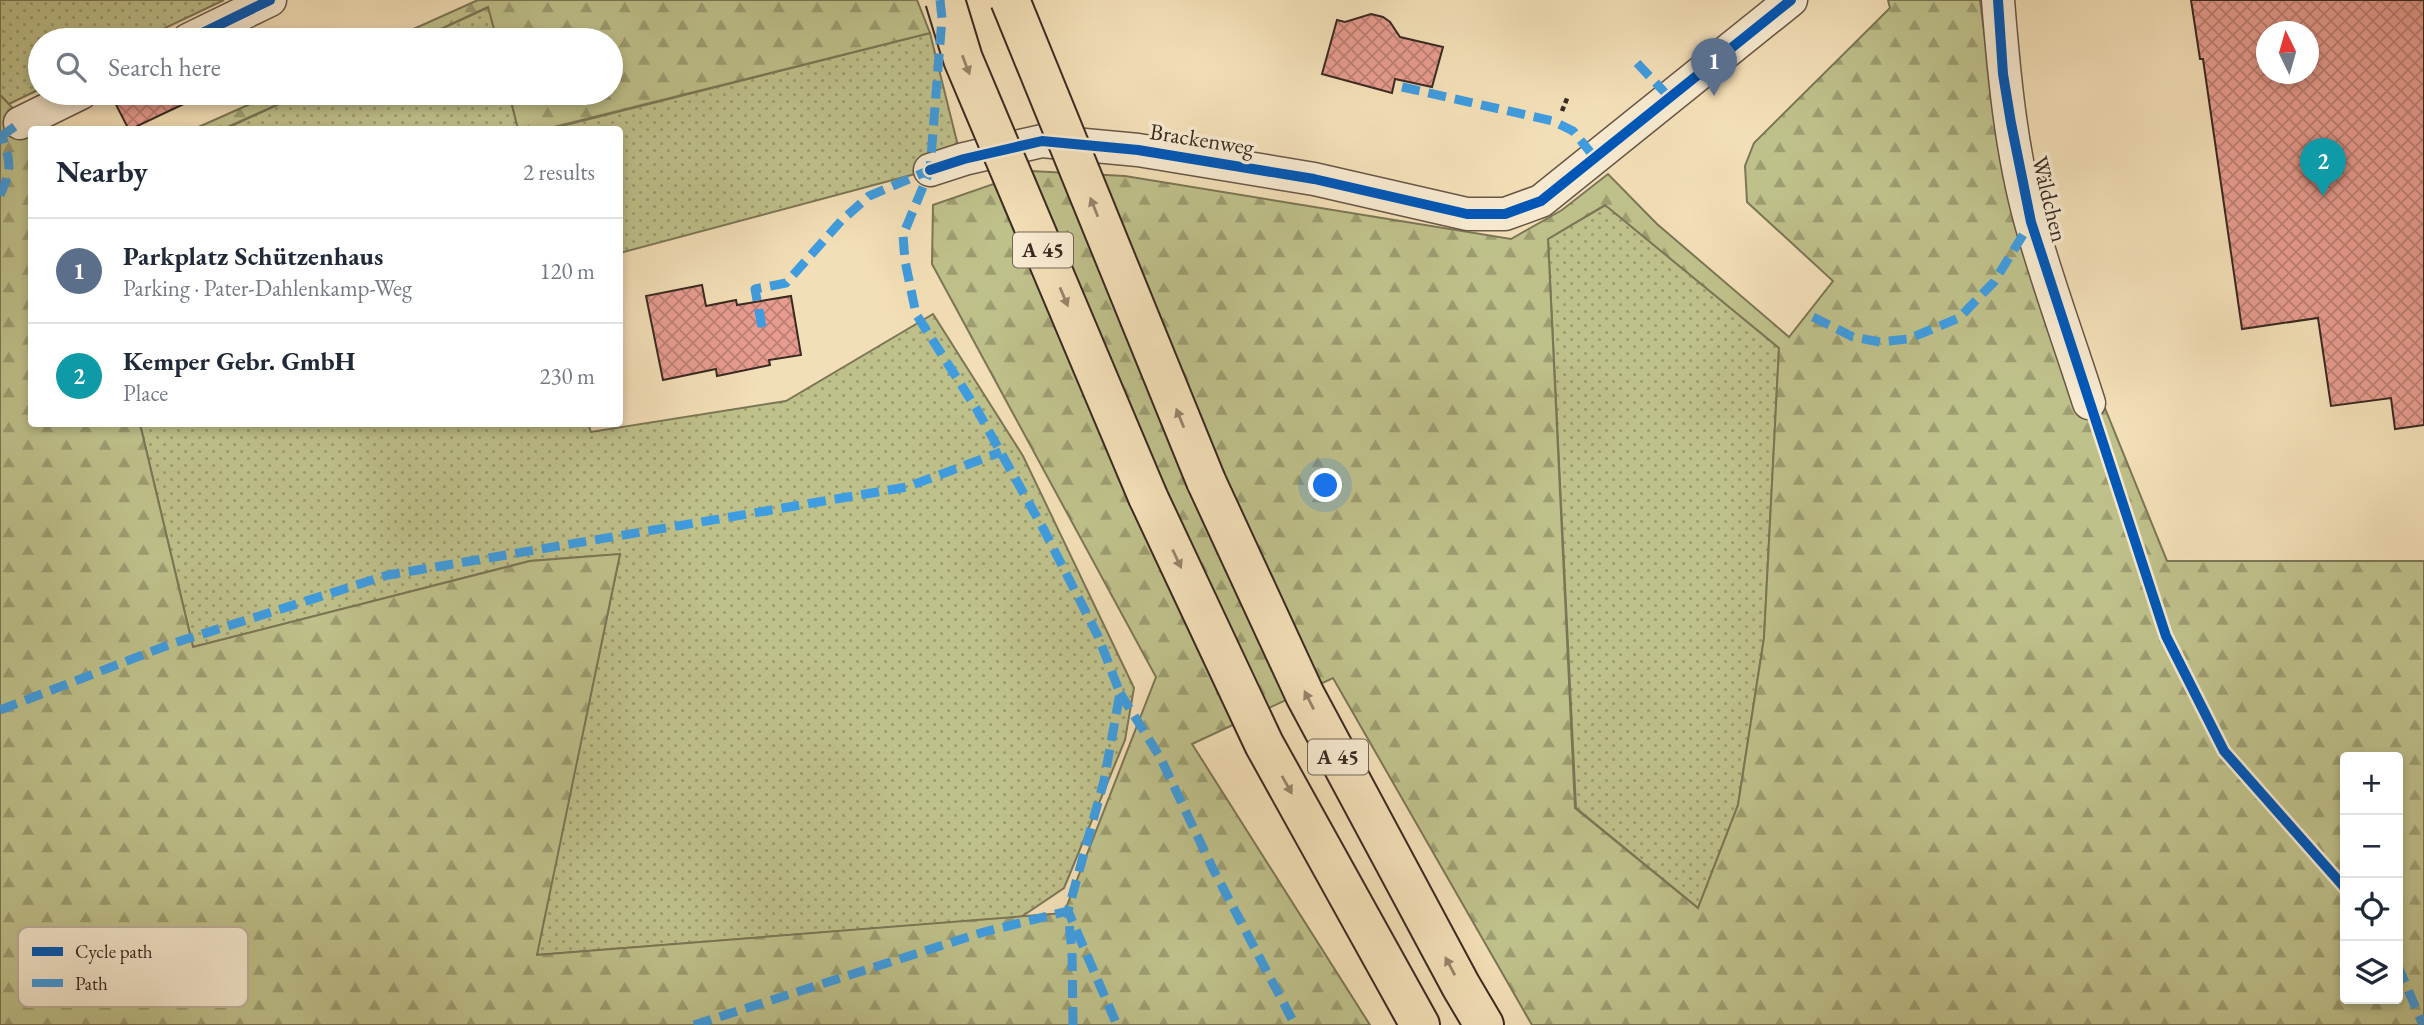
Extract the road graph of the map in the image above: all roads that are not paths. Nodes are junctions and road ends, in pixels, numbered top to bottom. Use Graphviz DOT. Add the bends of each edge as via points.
graph roads {
  1 [pos="270,0"];
  2 [pos="945,0"];
  3 [pos="1010,0"];
  4 [pos="1791,0"];
  5 [pos="1998,0"];
  6 [pos="213,28"];
  7 [pos="57,105"];
  8 [pos="20,123"];
  9 [pos="930,170"];
  10 [pos="2089,403"];
  11 [pos="1420,1025"];
  12 [pos="1485,1025"];
  1 -- 6 [label="street"];
  2 -- 11 [label="highway, A 45, one-way, bridge" via="963,59 1148,497 1264,744"];
  12 -- 3 [label="highway, A 45, one-way, bridge" via="1306,695 1206,481"];
  4 -- 9 [label="street, Brackenweg" via="1541,201 1505,214 1467,214 1314,178 1138,150 1042,141"];
  5 -- 10 [label="street, Wäldchen" via="2003,74 2031,222"];
  7 -- 8 [label="street"];
}
